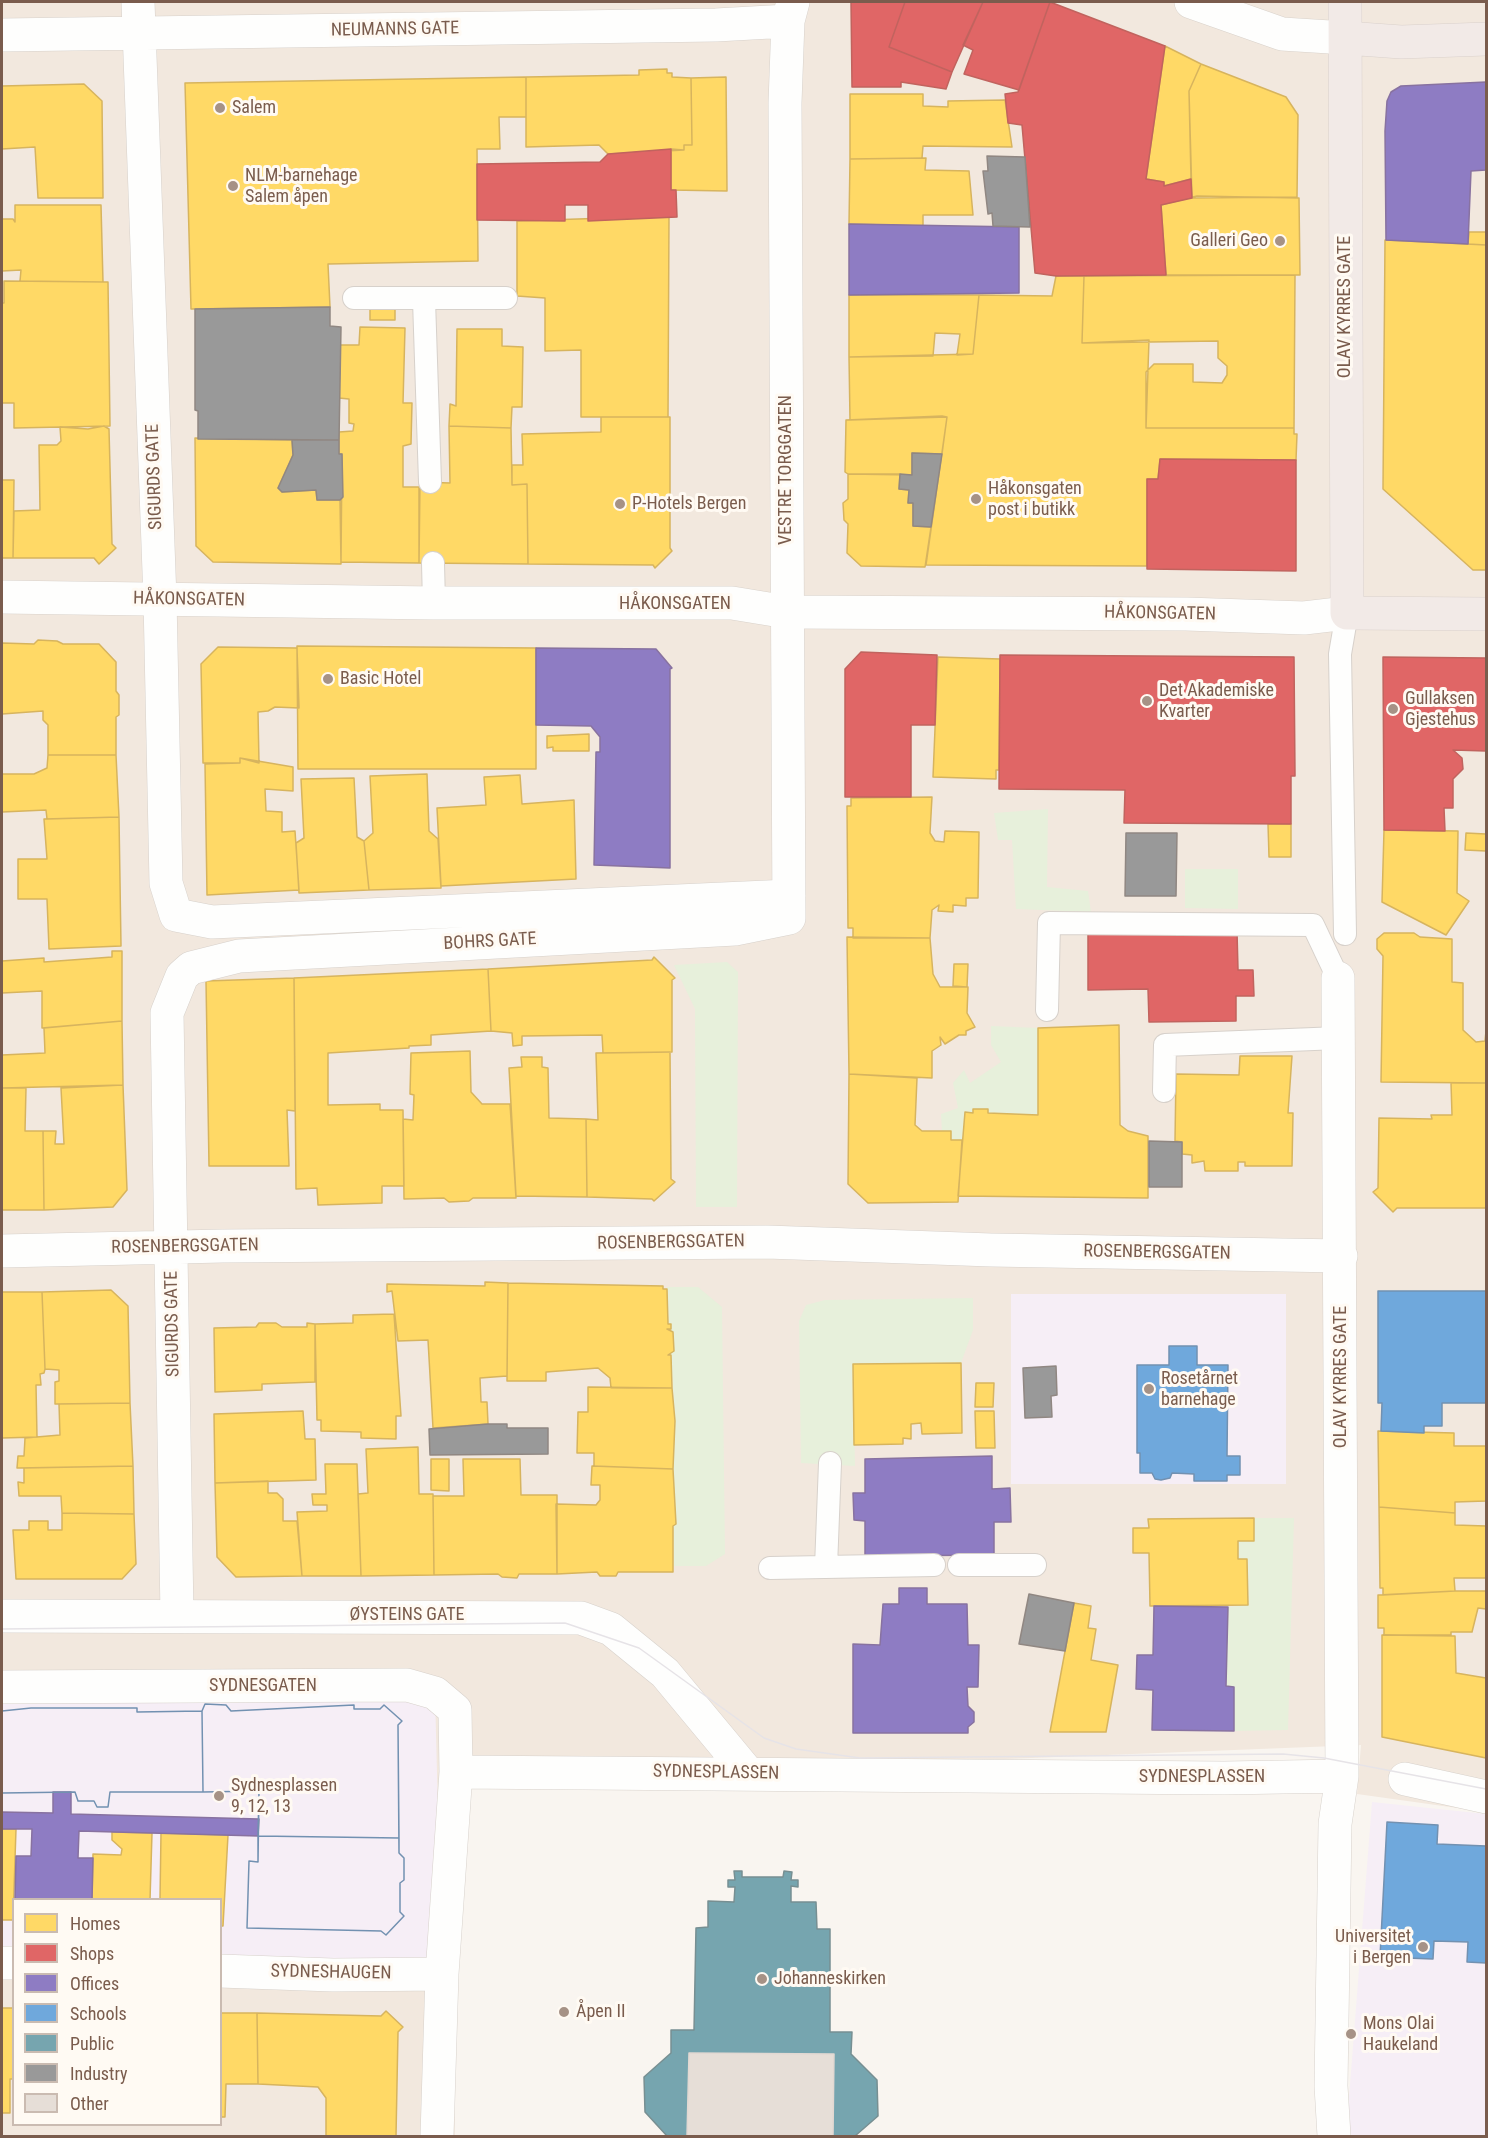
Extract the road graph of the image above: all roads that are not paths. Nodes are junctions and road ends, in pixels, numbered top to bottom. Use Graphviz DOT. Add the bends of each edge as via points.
graph roads {
  1 [pos="1191,2"];
  2 [pos="1345,2"];
  3 [pos="790,11"];
  4 [pos="138,17"];
  5 [pos="2,35"];
  6 [pos="1346,38"];
  7 [pos="1486,39"];
  8 [pos="354,298"];
  9 [pos="506,298"];
  10 [pos="424,300"];
  11 [pos="430,482"];
  12 [pos="433,563"];
  13 [pos="2,597"];
  14 [pos="160,599"];
  15 [pos="434,603"];
  16 [pos="787,612"];
  17 [pos="1347,613"];
  18 [pos="1486,614"];
  19 [pos="789,907"];
  20 [pos="212,922"];
  21 [pos="1345,934"];
  22 [pos="191,968"];
  23 [pos="1338,978"];
  24 [pos="1047,1010"];
  25 [pos="1339,1038"];
  26 [pos="1164,1091"];
  27 [pos="172,1247"];
  28 [pos="2,1251"];
  29 [pos="1341,1256"];
  30 [pos="830,1463"];
  31 [pos="934,1565"];
  32 [pos="959,1565"];
  33 [pos="1035,1565"];
  34 [pos="826,1567"];
  35 [pos="770,1568"];
  36 [pos="177,1615"];
  37 [pos="2,1616"];
  38 [pos="2,1687"];
  39 [pos="456,1772"];
  40 [pos="748,1773"];
  41 [pos="1342,1776"];
  42 [pos="1405,1779"];
  43 [pos="1486,1797"];
  44 [pos="222,1971"];
  45 [pos="442,1974"];
  46 [pos="437,2136"];
  47 [pos="1334,2136"];
  1 -- 6 [label="street" via="1282,34"];
  2 -- 6 [label="highway, OLAV KYRRES GATE"];
  3 -- 4 [label="street, NEUMANNS GATE" via="716,25 183,35"];
  3 -- 16 [label="street, VESTRE TORGGATEN" via="785,103"];
  4 -- 5 [label="street, NEUMANNS GATE" via="105,34"];
  4 -- 14 [label="street, SIGURDS GATE"];
  6 -- 7 [label="highway" via="1401,42"];
  6 -- 17 [label="highway, OLAV KYRRES GATE"];
  8 -- 10 [label="lane"];
  9 -- 10 [label="lane"];
  10 -- 11 [label="lane"];
  12 -- 15 [label="lane"];
  13 -- 14 [label="street, HÅKONSGATEN"];
  14 -- 15 [label="street, HÅKONSGATEN"];
  14 -- 20 [label="street, SIGURDS GATE" via="166,883 176,915"];
  15 -- 16 [label="street, HÅKONSGATEN" via="732,603"];
  16 -- 17 [label="street, HÅKONSGATEN" via="1304,618"];
  16 -- 19 [label="street, VESTRE TORGGATEN"];
  17 -- 18 [label="highway"];
  17 -- 21 [label="lane" via="1340,654"];
  19 -- 20 [label="street, BOHRS GATE"];
  19 -- 22 [label="street, BOHRS GATE" via="735,929 239,956"];
  22 -- 27 [label="street, SIGURDS GATE" via="182,976 167,1013"];
  23 -- 24 [label="lane" via="1312,925 1048,922"];
  23 -- 25 [label="street, OLAV KYRRES GATE"];
  25 -- 26 [label="lane" via="1165,1045"];
  25 -- 29 [label="street, OLAV KYRRES GATE"];
  27 -- 28 [label="street, ROSENBERGSGATEN"];
  27 -- 29 [label="street, ROSENBERGSGATEN" via="778,1242"];
  27 -- 36 [label="street, SIGURDS GATE"];
  29 -- 41 [label="street, OLAV KYRRES GATE"];
  30 -- 34 [label="lane"];
  31 -- 34 [label="lane"];
  32 -- 33 [label="lane"];
  34 -- 35 [label="lane"];
  36 -- 37 [label="street, ØYSTEINS GATE"];
  36 -- 40 [label="street, ØYSTEINS GATE" via="581,1618 610,1629 665,1673"];
  38 -- 39 [label="street, SYDNESGATEN" via="407,1685 435,1693 454,1710"];
  39 -- 40 [label="street, SYDNESPLASSEN"];
  39 -- 45 [label="street"];
  40 -- 41 [label="street, SYDNESPLASSEN"];
  41 -- 47 [label="street, OLAV KYRRES GATE" via="1335,1824 1331,2086"];
  42 -- 43 [label="street"];
  44 -- 45 [label="street, SYDNESHAUGEN"];
  45 -- 46 [label="street"];
}
